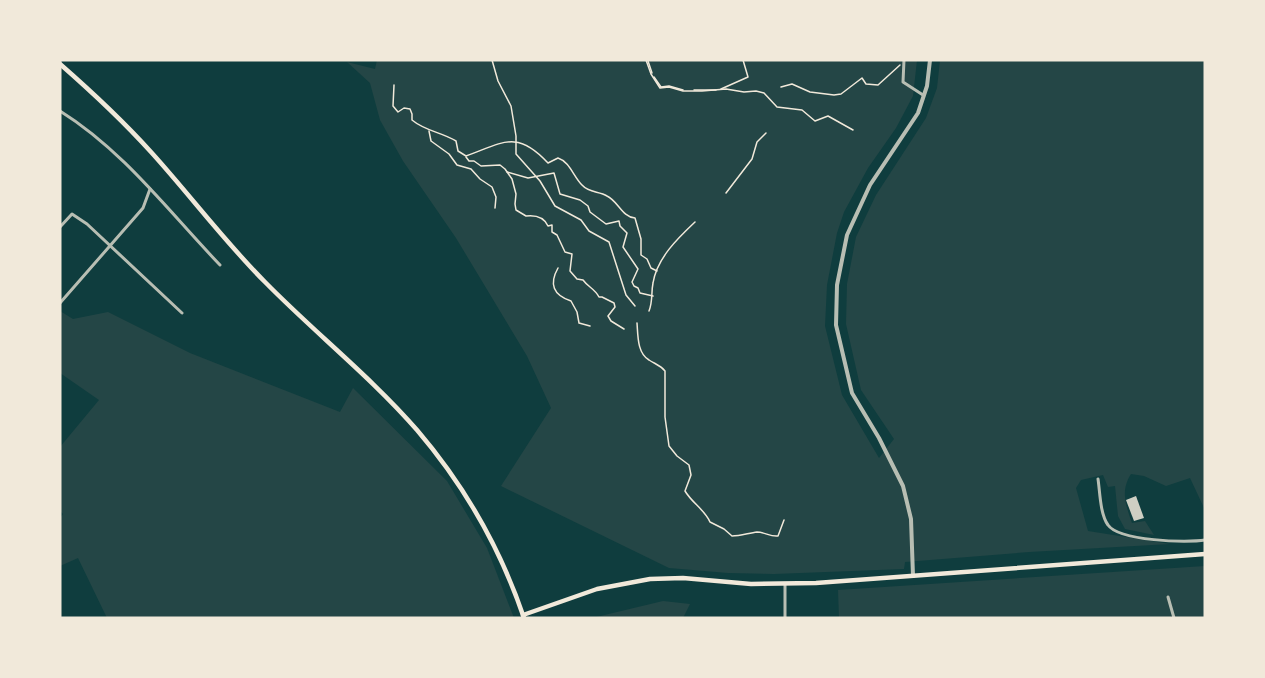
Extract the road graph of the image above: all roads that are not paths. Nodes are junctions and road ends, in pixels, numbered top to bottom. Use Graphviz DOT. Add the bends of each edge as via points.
graph roads {
  1 [pos="904,60"];
  2 [pos="930,60"];
  3 [pos="60,64"];
  4 [pos="925,95"];
  5 [pos="60,111"];
  6 [pos="150,189"];
  7 [pos="60,227"];
  8 [pos="110,246"];
  9 [pos="220,265"];
  10 [pos="60,303"];
  11 [pos="182,313"];
  12 [pos="1098,479"];
  13 [pos="1205,540"];
  14 [pos="1205,554"];
  15 [pos="913,577"];
  16 [pos="785,584"];
  17 [pos="1168,597"];
  18 [pos="524,616"];
  19 [pos="785,618"];
  20 [pos="1174,618"];
  1 -- 4 [label="street" via="903,82"];
  2 -- 4 [label="street"];
  3 -- 18 [label="main road" via="151,152 263,281 417,430 476,514"];
  4 -- 15 [label="street" via="918,113 870,185 847,235 837,285 836,325 852,393 903,486 911,519"];
  5 -- 6 [label="street" via="101,141"];
  6 -- 8 [label="street" via="142,208"];
  6 -- 9 [label="street"];
  7 -- 8 [label="street" via="72,214"];
  8 -- 10 [label="street"];
  8 -- 11 [label="street"];
  12 -- 13 [label="street" via="1108,526 1117,532 1161,541"];
  14 -- 15 [label="main road"];
  15 -- 16 [label="main road"];
  16 -- 18 [label="main road" via="650,579 597,589"];
  16 -- 19 [label="street"];
  17 -- 20 [label="street"];
}
